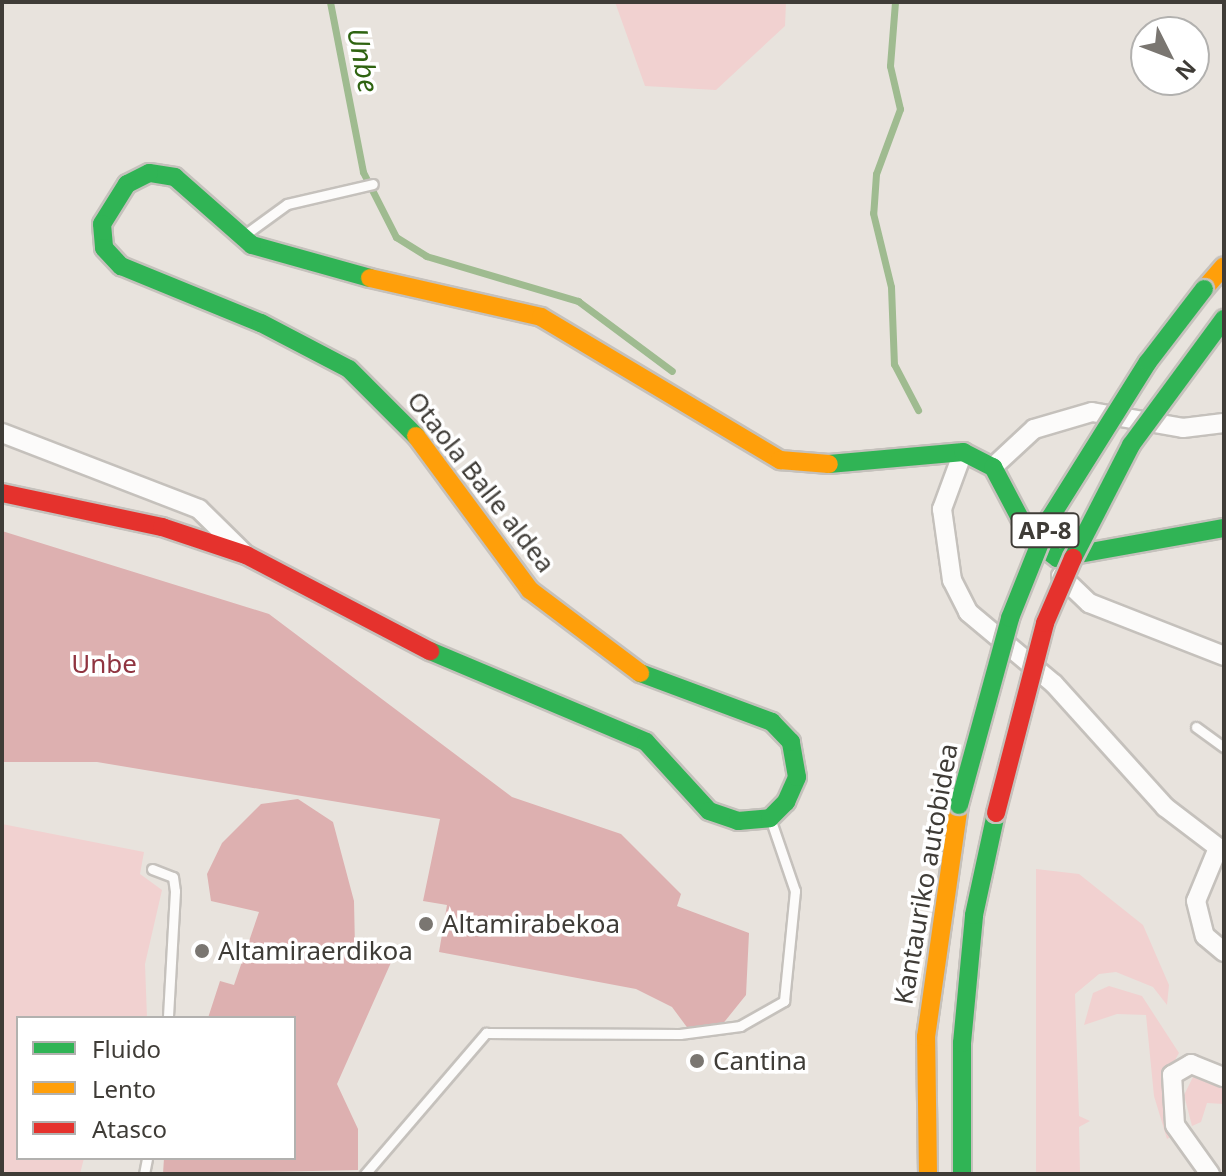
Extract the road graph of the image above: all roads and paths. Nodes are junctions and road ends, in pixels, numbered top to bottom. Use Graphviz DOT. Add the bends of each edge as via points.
graph roads {
  1 [pos="373,184"];
  2 [pos="243,236"];
  3 [pos="1224,266"];
  4 [pos="1224,319"];
  5 [pos="1224,423"];
  6 [pos="2,433"];
  7 [pos="963,452"];
  8 [pos="993,467"];
  9 [pos="2,493"];
  10 [pos="1224,529"];
  11 [pos="246,555"];
  12 [pos="1057,558"];
  13 [pos="1224,656"];
  14 [pos="1196,727"];
  15 [pos="1224,747"];
  16 [pos="770,818"];
  17 [pos="1221,850"];
  18 [pos="152,869"];
  19 [pos="1224,952"];
  20 [pos="168,1016"];
  21 [pos="1224,1077"];
  22 [pos="365,1174"];
  23 [pos="928,1174"];
  24 [pos="962,1174"];
  25 [pos="1210,1174"];
  1 -- 2 [label="lane" via="287,204"];
  2 -- 7 [label="main road, Otaola Balle aldea" via="285,259 541,317 780,460 809,466"];
  2 -- 16 [label="main road, Otaola Balle aldea" via="175,177 149,173 127,184 102,224 104,248 121,266 261,323 349,369 382,397 530,590 599,649 655,682 772,722 791,742 797,777"];
  3 -- 23 [label="main road, Kantauriko autobidea / AP-8, bridge" via="1148,362 1050,518 1010,618 959,805 926,1037"];
  4 -- 24 [label="main road, AP-8, bridge" via="1131,445 1087,525 1045,623 996,813 966,1001"];
  5 -- 8 [label="street" via="1183,428 1092,412 1034,429"];
  6 -- 11 [label="street" via="199,509"];
  7 -- 8 [label="main road"];
  7 -- 17 [label="street" via="942,509 952,580 968,612 1054,684 1165,807"];
  8 -- 12 [label="main road" via="1031,539"];
  9 -- 11 [label="main road" via="162,527"];
  10 -- 12 [label="main road"];
  11 -- 16 [label="main road" via="427,650 646,742 709,811 738,821"];
  12 -- 13 [label="street" via="1062,580 1089,603"];
  14 -- 15 [label="lane"];
  16 -- 22 [label="lane" via="795,891 784,1001 740,1026 680,1034 486,1033"];
  17 -- 19 [label="street" via="1196,901 1205,936"];
  18 -- 20 [label="lane" via="173,877 175,891"];
  21 -- 25 [label="street" via="1191,1064 1172,1075 1175,1125"];
}
